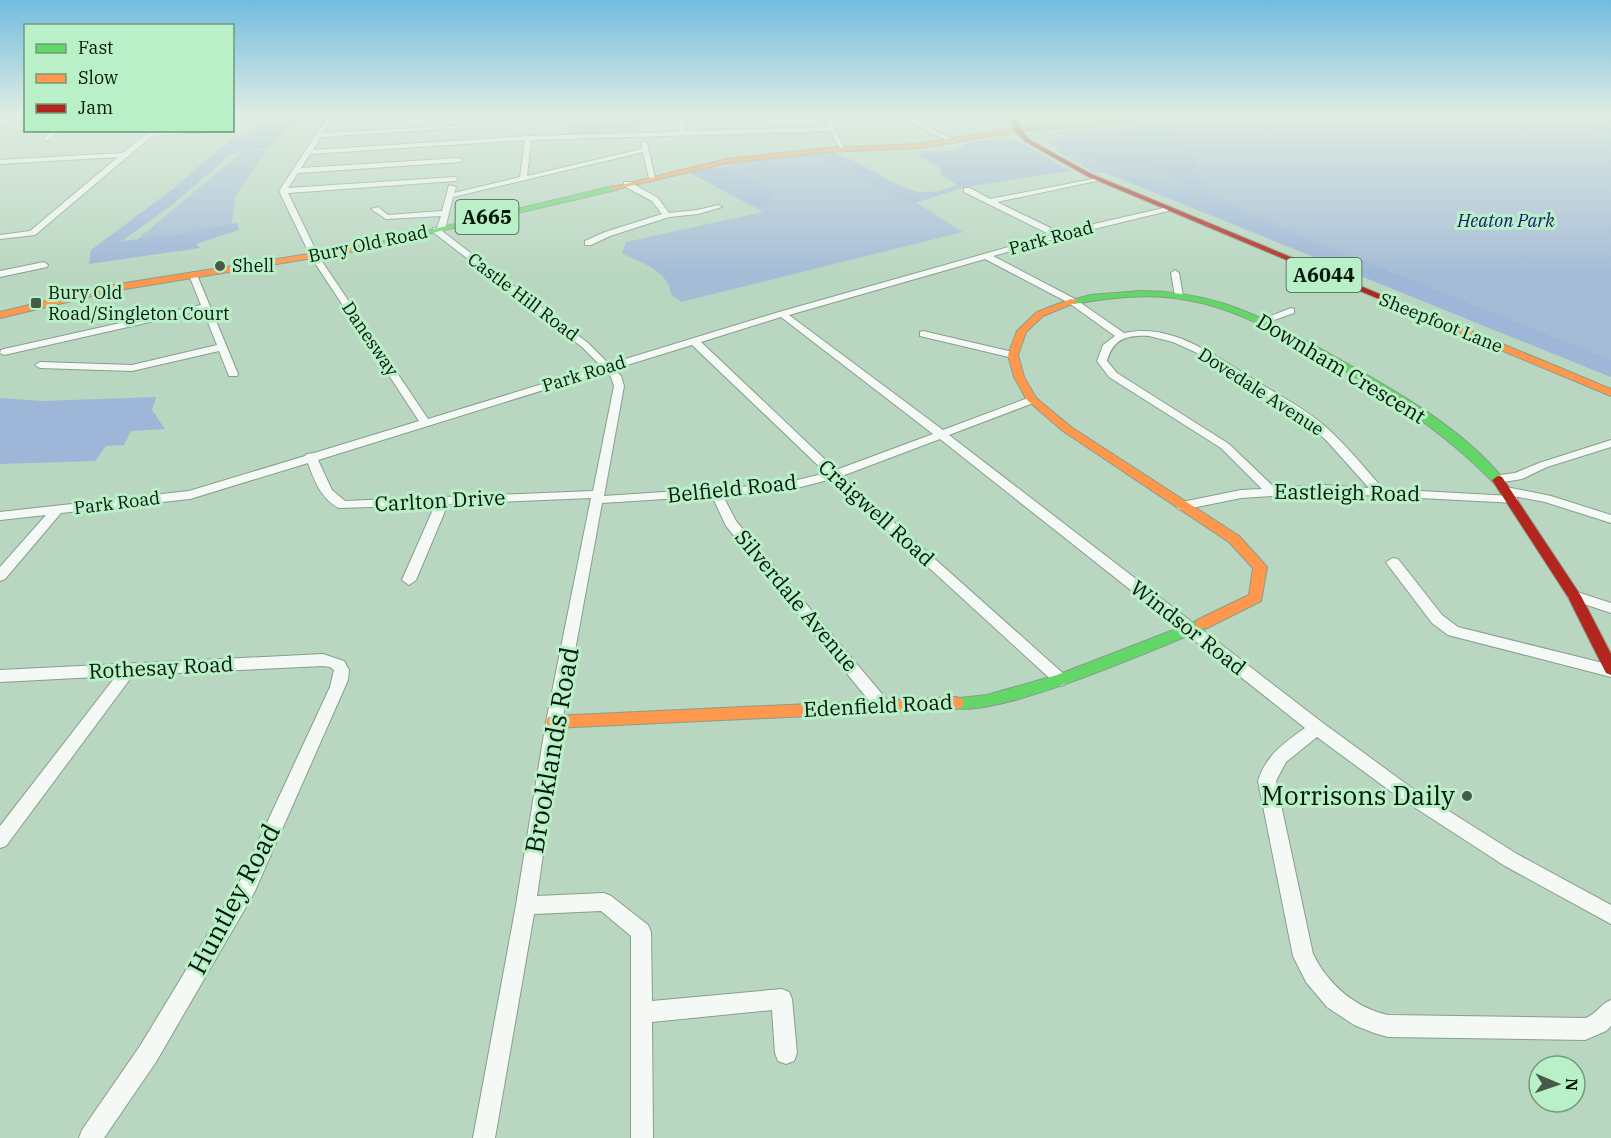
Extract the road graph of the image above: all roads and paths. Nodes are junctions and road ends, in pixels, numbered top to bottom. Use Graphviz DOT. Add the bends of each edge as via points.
graph roads {
  1 [pos="107,169"];
  2 [pos="323,169"];
  3 [pos="458,169"];
  4 [pos="523,169"];
  5 [pos="564,169"];
  6 [pos="650,169"];
  7 [pos="691,169"];
  8 [pos="1077,169"];
  9 [pos="294,171"];
  10 [pos="652,178"];
  11 [pos="455,179"];
  12 [pos="522,179"];
  13 [pos="1096,179"];
  14 [pos="627,184"];
  15 [pos="967,190"];
  16 [pos="283,191"];
  17 [pos="450,196"];
  18 [pos="990,201"];
  19 [pos="718,207"];
  20 [pos="375,209"];
  21 [pos="1165,209"];
  22 [pos="445,213"];
  23 [pos="667,214"];
  24 [pos="438,229"];
  25 [pos="1058,235"];
  26 [pos="0,237"];
  27 [pos="588,243"];
  28 [pos="315,256"];
  29 [pos="986,256"];
  30 [pos="44,265"];
  31 [pos="1175,273"];
  32 [pos="0,274"];
  33 [pos="193,275"];
  34 [pos="1179,296"];
  35 [pos="1072,301"];
  36 [pos="206,307"];
  37 [pos="1291,311"];
  38 [pos="782,314"];
  39 [pos="0,315"];
  40 [pos="1263,321"];
  41 [pos="923,334"];
  42 [pos="1122,336"];
  43 [pos="694,341"];
  44 [pos="222,347"];
  45 [pos="4,352"];
  46 [pos="1013,355"];
  47 [pos="40,365"];
  48 [pos="608,367"];
  49 [pos="232,374"];
  50 [pos="1611,393"];
  51 [pos="1032,400"];
  52 [pos="425,422"];
  53 [pos="942,435"];
  54 [pos="1611,443"];
  55 [pos="311,456"];
  56 [pos="834,475"];
  57 [pos="1497,479"];
  58 [pos="1271,491"];
  59 [pos="1378,491"];
  60 [pos="718,493"];
  61 [pos="1509,496"];
  62 [pos="598,497"];
  63 [pos="443,501"];
  64 [pos="1182,507"];
  65 [pos="56,511"];
  66 [pos="0,516"];
  67 [pos="1611,519"];
  68 [pos="1394,562"];
  69 [pos="0,576"];
  70 [pos="409,580"];
  71 [pos="1574,596"];
  72 [pos="1611,608"];
  73 [pos="1190,630"];
  74 [pos="322,660"];
  75 [pos="128,670"];
  76 [pos="1611,670"];
  77 [pos="0,676"];
  78 [pos="1061,680"];
  79 [pos="882,705"];
  80 [pos="554,722"];
  81 [pos="1317,728"];
  82 [pos="0,840"];
  83 [pos="526,905"];
  84 [pos="1611,915"];
  85 [pos="1611,1010"];
  86 [pos="642,1012"];
  87 [pos="786,1053"];
  88 [pos="90,1138"];
  89 [pos="484,1138"];
  90 [pos="642,1138"];
  1 -- 26 [label="street" via="32,233"];
  2 -- 9 [label="street"];
  3 -- 11 [label="street"];
  4 -- 12 [label="street"];
  5 -- 12 [label="street"];
  6 -- 10 [label="street"];
  7 -- 10 [label="main road, Bury Old Road / A665"];
  8 -- 13 [label="main road, Sheepfoot Lane / A6044"];
  9 -- 16 [label="street"];
  10 -- 14 [label="main road, Bury Old Road / A665"];
  11 -- 16 [label="street"];
  11 -- 17 [label="street"];
  12 -- 17 [label="street"];
  13 -- 18 [label="street"];
  13 -- 21 [label="main road, Sheepfoot Lane / A6044"];
  14 -- 23 [label="street" via="656,200"];
  14 -- 24 [label="main road, Bury Old Road / A665"];
  15 -- 18 [label="street"];
  16 -- 28 [label="street, Danesway"];
  17 -- 22 [label="street"];
  18 -- 25 [label="street"];
  19 -- 23 [label="street"];
  20 -- 22 [label="street" via="386,217"];
  21 -- 25 [label="street, Park Road"];
  21 -- 50 [label="main road, Sheepfoot Lane / A6044"];
  22 -- 24 [label="street"];
  23 -- 27 [label="street"];
  24 -- 28 [label="main road, Bury Old Road / A665"];
  24 -- 48 [label="street, Castle Hill Road"];
  25 -- 29 [label="street, Park Road"];
  28 -- 33 [label="main road, Bury Old Road / A665"];
  28 -- 52 [label="street, Danesway"];
  29 -- 35 [label="street"];
  29 -- 38 [label="street, Park Road"];
  30 -- 32 [label="street"];
  31 -- 34 [label="street"];
  33 -- 36 [label="street"];
  33 -- 39 [label="main road, Bury Old Road / A665" via="113,288"];
  34 -- 35 [label="main road, Downham Crescent" via="1136,293"];
  34 -- 40 [label="main road, Downham Crescent"];
  35 -- 42 [label="street"];
  35 -- 46 [label="main road, Downham Crescent" via="1040,314 1022,331"];
  36 -- 44 [label="street"];
  36 -- 45 [label="street"];
  37 -- 40 [label="street"];
  38 -- 43 [label="street, Park Road"];
  38 -- 53 [label="street, Windsor Road"];
  40 -- 57 [label="main road, Downham Crescent" via="1412,408 1461,444"];
  41 -- 46 [label="street"];
  42 -- 58 [label="street" via="1106,347 1104,367 1225,446"];
  42 -- 59 [label="street, Dovedale Avenue" via="1145,333 1166,337 1231,370 1321,428"];
  43 -- 48 [label="street, Park Road"];
  43 -- 56 [label="street, Craigwell Road"];
  44 -- 47 [label="street" via="132,368"];
  44 -- 49 [label="street"];
  46 -- 51 [label="main road" via="1019,377"];
  48 -- 52 [label="street, Park Road"];
  48 -- 62 [label="street, Brooklands Road" via="619,386"];
  51 -- 53 [label="street, Belfield Road"];
  51 -- 64 [label="main road" via="1067,429"];
  52 -- 55 [label="street, Park Road"];
  53 -- 56 [label="street, Belfield Road"];
  53 -- 73 [label="street, Windsor Road"];
  54 -- 57 [label="street" via="1518,476"];
  55 -- 63 [label="street, Carlton Drive" via="328,495 337,503 352,506"];
  55 -- 65 [label="street, Park Road" via="190,495"];
  56 -- 60 [label="street, Belfield Road" via="781,488"];
  56 -- 78 [label="street, Craigwell Road"];
  57 -- 61 [label="main road, Downham Crescent"];
  58 -- 59 [label="street, Eastleigh Road"];
  58 -- 64 [label="street, Eastleigh Road"];
  59 -- 61 [label="street, Eastleigh Road"];
  60 -- 62 [label="street, Belfield Road"];
  60 -- 79 [label="street, Silverdale Avenue" via="731,523"];
  61 -- 67 [label="street, Eastleigh Road" via="1547,499"];
  61 -- 71 [label="main road, Downham Crescent"];
  62 -- 63 [label="street, Carlton Drive"];
  62 -- 80 [label="street, Brooklands Road"];
  63 -- 70 [label="street"];
  64 -- 73 [label="main road" via="1234,539 1260,567 1256,598"];
  65 -- 66 [label="street, Park Road"];
  65 -- 69 [label="street"];
  68 -- 76 [label="street" via="1437,619 1453,631"];
  71 -- 72 [label="street"];
  71 -- 76 [label="main road, Downham Crescent"];
  73 -- 78 [label="main road, Edenfield Road"];
  73 -- 81 [label="street, Windsor Road"];
  74 -- 75 [label="street, Rothesay Road"];
  74 -- 88 [label="street, Huntley Road" via="337,662 342,666 342,674 247,887 148,1054"];
  75 -- 77 [label="street, Rothesay Road"];
  75 -- 82 [label="street"];
  78 -- 79 [label="main road, Edenfield Road" via="987,701"];
  79 -- 80 [label="main road, Edenfield Road"];
  80 -- 83 [label="street, Brooklands Road"];
  81 -- 84 [label="street, Windsor Road" via="1403,791 1511,860"];
  81 -- 85 [label="street" via="1276,759 1267,781 1303,956 1310,973 1326,990 1362,1018 1388,1026 1585,1029 1599,1024"];
  83 -- 86 [label="street" via="604,902 641,932"];
  83 -- 89 [label="street, Brooklands Road"];
  86 -- 87 [label="street" via="782,999"];
  86 -- 90 [label="street"];
}
